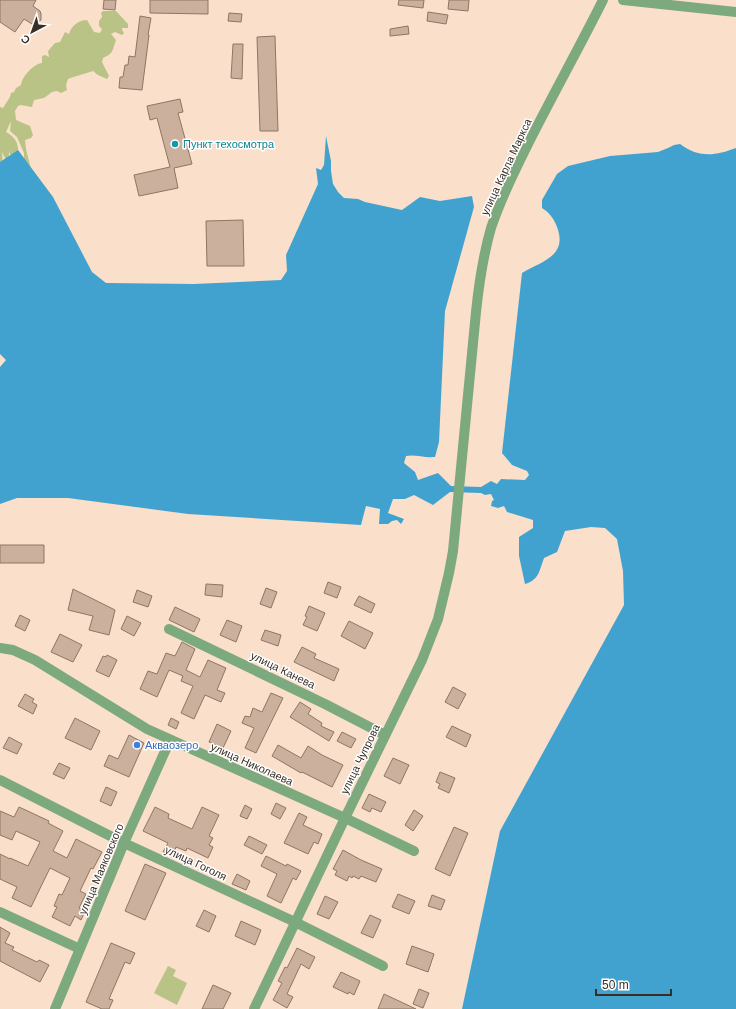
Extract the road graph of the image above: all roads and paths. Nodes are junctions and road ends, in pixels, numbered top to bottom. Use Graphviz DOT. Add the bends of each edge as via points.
graph roads {
  1 [pos="603,0"];
  2 [pos="623,0"];
  3 [pos="736,12"];
  4 [pos="457,509"];
  5 [pos="169,629"];
  6 [pos="0,648"];
  7 [pos="385,735"];
  8 [pos="170,740"];
  9 [pos="0,780"];
  10 [pos="344,818"];
  11 [pos="124,843"];
  12 [pos="414,851"];
  13 [pos="0,912"];
  14 [pos="295,922"];
  15 [pos="80,949"];
  16 [pos="383,966"];
  17 [pos="55,1009"];
  18 [pos="254,1009"];
  1 -- 4 [label="street, улица Карла Маркса" via="521,159 491,228 480,275"];
  2 -- 3 [label="street"];
  4 -- 7 [label="street, улица Чупрова" via="453,551 438,619 422,660"];
  5 -- 7 [label="street, улица Канева"];
  6 -- 8 [label="street, улица Николаева" via="13,650 35,660 147,729"];
  7 -- 10 [label="street, улица Чупрова"];
  8 -- 10 [label="street, улица Николаева"];
  8 -- 11 [label="street, улица Маяковского"];
  9 -- 11 [label="street, улица Гоголя"];
  10 -- 12 [label="street, улица Николаева"];
  10 -- 14 [label="street, улица Чупрова"];
  11 -- 14 [label="street, улица Гоголя"];
  11 -- 15 [label="street, улица Маяковского"];
  13 -- 15 [label="street"];
  14 -- 16 [label="street, улица Гоголя"];
  14 -- 18 [label="street, улица Чупрова"];
  15 -- 17 [label="street, улица Маяковского"];
}
